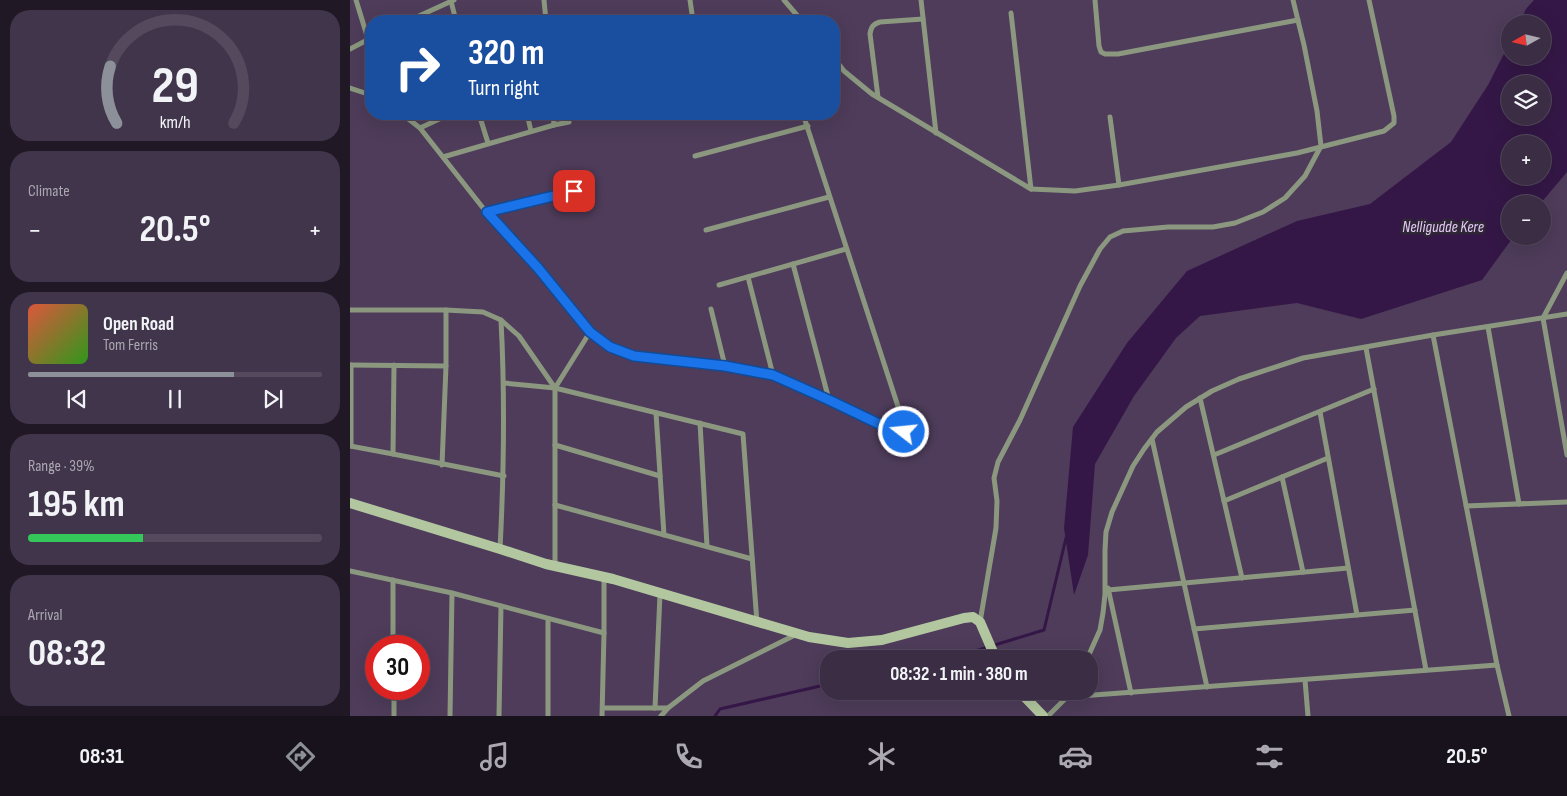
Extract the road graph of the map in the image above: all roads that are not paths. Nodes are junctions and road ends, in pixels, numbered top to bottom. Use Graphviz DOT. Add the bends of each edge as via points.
graph roads {
  1 [pos="356,0"];
  2 [pos="544,0"];
  3 [pos="690,0"];
  4 [pos="784,0"];
  5 [pos="921,0"];
  6 [pos="1095,0"];
  7 [pos="1293,0"];
  8 [pos="1370,0"];
  9 [pos="452,1"];
  10 [pos="1011,12"];
  11 [pos="421,15"];
  12 [pos="455,15"];
  13 [pos="546,15"];
  14 [pos="691,15"];
  15 [pos="797,15"];
  16 [pos="923,19"];
  17 [pos="1298,20"];
  18 [pos="365,25"];
  19 [pos="365,42"];
  20 [pos="350,49"];
  21 [pos="840,66"];
  22 [pos="350,88"];
  23 [pos="365,93"];
  24 [pos="878,97"];
  25 [pos="1110,117"];
  26 [pos="410,120"];
  27 [pos="437,120"];
  28 [pos="481,120"];
  29 [pos="528,120"];
  30 [pos="554,120"];
  31 [pos="805,120"];
  32 [pos="570,122"];
  33 [pos="554,125"];
  34 [pos="808,126"];
  35 [pos="420,128"];
  36 [pos="531,131"];
  37 [pos="936,133"];
  38 [pos="488,143"];
  39 [pos="1321,146"];
  40 [pos="443,156"];
  41 [pos="695,156"];
  42 [pos="1120,185"];
  43 [pos="1031,189"];
  44 [pos="574,191"];
  45 [pos="829,197"];
  46 [pos="487,212"];
  47 [pos="706,230"];
  48 [pos="846,249"];
  49 [pos="794,264"];
  50 [pos="1567,273"];
  51 [pos="748,277"];
  52 [pos="719,285"];
  53 [pos="712,309"];
  54 [pos="350,310"];
  55 [pos="446,310"];
  56 [pos="1567,314"];
  57 [pos="1543,318"];
  58 [pos="501,320"];
  59 [pos="1488,327"];
  60 [pos="590,332"];
  61 [pos="1434,335"];
  62 [pos="1366,348"];
  63 [pos="394,364"];
  64 [pos="351,365"];
  65 [pos="446,366"];
  66 [pos="725,366"];
  67 [pos="773,375"];
  68 [pos="504,383"];
  69 [pos="555,388"];
  70 [pos="1374,389"];
  71 [pos="1200,398"];
  72 [pos="829,400"];
  73 [pos="1320,412"];
  74 [pos="656,413"];
  75 [pos="700,423"];
  76 [pos="1152,439"];
  77 [pos="350,446"];
  78 [pos="555,446"];
  79 [pos="393,454"];
  80 [pos="1567,455"];
  81 [pos="1214,456"];
  82 [pos="1328,458"];
  83 [pos="442,465"];
  84 [pos="504,476"];
  85 [pos="660,476"];
  86 [pos="1282,477"];
  87 [pos="1224,501"];
  88 [pos="1567,502"];
  89 [pos="350,503"];
  90 [pos="1519,504"];
  91 [pos="555,505"];
  92 [pos="1466,506"];
  93 [pos="664,534"];
  94 [pos="707,546"];
  95 [pos="500,548"];
  96 [pos="752,558"];
  97 [pos="555,566"];
  98 [pos="1348,568"];
  99 [pos="350,571"];
  100 [pos="1302,572"];
  101 [pos="1104,573"];
  102 [pos="604,577"];
  103 [pos="1242,578"];
  104 [pos="393,580"];
  105 [pos="1184,584"];
  106 [pos="1108,590"];
  107 [pos="452,593"];
  108 [pos="660,594"];
  109 [pos="502,606"];
  110 [pos="1415,610"];
  111 [pos="1357,615"];
  112 [pos="548,619"];
  113 [pos="980,622"];
  114 [pos="757,623"];
  115 [pos="1194,629"];
  116 [pos="604,633"];
  117 [pos="798,634"];
  118 [pos="394,635"];
  119 [pos="992,650"];
  120 [pos="1091,650"];
  121 [pos="1497,665"];
  122 [pos="1426,670"];
  123 [pos="1305,680"];
  124 [pos="1207,687"];
  125 [pos="1131,693"];
  126 [pos="1098,695"];
  127 [pos="394,700"];
  128 [pos="1028,700"];
  129 [pos="1064,700"];
  130 [pos="603,708"];
  131 [pos="655,708"];
  132 [pos="668,708"];
  133 [pos="394,716"];
  134 [pos="450,716"];
  135 [pos="499,716"];
  136 [pos="548,716"];
  137 [pos="602,716"];
  138 [pos="662,716"];
  139 [pos="1044,716"];
  140 [pos="1308,716"];
  141 [pos="1509,716"];
  1 -- 18 [label="street"];
  2 -- 13 [label="street"];
  3 -- 14 [label="street"];
  4 -- 15 [label="street"];
  5 -- 16 [label="street"];
  6 -- 17 [label="street" via="1099,46 1105,54"];
  7 -- 17 [label="street"];
  8 -- 39 [label="street" via="1394,123 1384,131"];
  9 -- 11 [label="street"];
  9 -- 12 [label="street"];
  10 -- 43 [label="street"];
  16 -- 24 [label="street" via="880,22 870,29"];
  16 -- 37 [label="street"];
  17 -- 39 [label="street"];
  19 -- 20 [label="street"];
  21 -- 24 [label="street"];
  22 -- 23 [label="street"];
  24 -- 37 [label="street"];
  25 -- 42 [label="street"];
  26 -- 35 [label="street"];
  27 -- 35 [label="street"];
  28 -- 38 [label="street"];
  29 -- 36 [label="street"];
  30 -- 33 [label="street"];
  31 -- 34 [label="street"];
  32 -- 33 [label="street"];
  33 -- 36 [label="street"];
  34 -- 41 [label="street"];
  34 -- 45 [label="street"];
  35 -- 40 [label="street"];
  36 -- 38 [label="street"];
  37 -- 43 [label="street"];
  38 -- 40 [label="street"];
  39 -- 42 [label="street"];
  39 -- 113 [label="street" via="1305,176 1284,198 1263,212 1235,224 1123,232 1110,237 1100,249 998,462 994,478 996,528"];
  40 -- 46 [label="street"];
  42 -- 43 [label="street" via="1075,191"];
  44 -- 46 [label="street"];
  45 -- 47 [label="street"];
  45 -- 48 [label="street"];
  46 -- 60 [label="street"];
  48 -- 49 [label="street"];
  48 -- 72 [label="street" via="904,432 898,433"];
  49 -- 51 [label="street"];
  49 -- 72 [label="street"];
  50 -- 57 [label="street"];
  51 -- 52 [label="street"];
  51 -- 67 [label="street"];
  53 -- 66 [label="street"];
  54 -- 55 [label="street"];
  55 -- 58 [label="street" via="482,312"];
  55 -- 65 [label="street"];
  56 -- 57 [label="street"];
  57 -- 59 [label="street"];
  57 -- 80 [label="street"];
  58 -- 68 [label="street"];
  58 -- 69 [label="street" via="519,336"];
  59 -- 61 [label="street"];
  59 -- 90 [label="street"];
  60 -- 66 [label="street" via="610,347 634,356"];
  60 -- 69 [label="street"];
  61 -- 62 [label="street"];
  61 -- 92 [label="street"];
  62 -- 70 [label="street"];
  62 -- 71 [label="street" via="1303,358 1239,379"];
  63 -- 64 [label="street"];
  63 -- 65 [label="street"];
  63 -- 79 [label="street"];
  64 -- 77 [label="street"];
  65 -- 83 [label="street"];
  66 -- 67 [label="street"];
  67 -- 72 [label="street"];
  68 -- 69 [label="street"];
  68 -- 84 [label="street"];
  69 -- 74 [label="street"];
  69 -- 78 [label="street"];
  70 -- 73 [label="street"];
  70 -- 110 [label="street"];
  71 -- 76 [label="street" via="1172,418"];
  71 -- 81 [label="street"];
  73 -- 81 [label="street"];
  73 -- 82 [label="street"];
  74 -- 75 [label="street"];
  74 -- 85 [label="street"];
  75 -- 94 [label="street"];
  75 -- 96 [label="street" via="743,434"];
  76 -- 101 [label="street" via="1133,466 1112,512 1106,532"];
  76 -- 105 [label="street"];
  77 -- 79 [label="street"];
  78 -- 85 [label="street"];
  78 -- 91 [label="street"];
  79 -- 83 [label="street"];
  81 -- 87 [label="street"];
  82 -- 86 [label="street"];
  82 -- 98 [label="street"];
  83 -- 84 [label="street"];
  84 -- 95 [label="street"];
  85 -- 93 [label="street"];
  86 -- 87 [label="street"];
  86 -- 100 [label="street"];
  87 -- 103 [label="street"];
  88 -- 90 [label="street"];
  89 -- 95 [label="street"];
  90 -- 92 [label="street"];
  91 -- 93 [label="street"];
  91 -- 97 [label="street"];
  92 -- 121 [label="street"];
  93 -- 94 [label="street"];
  94 -- 96 [label="street"];
  95 -- 97 [label="street"];
  96 -- 114 [label="street"];
  97 -- 102 [label="street"];
  98 -- 100 [label="street"];
  98 -- 111 [label="street"];
  99 -- 104 [label="street"];
  100 -- 103 [label="street"];
  101 -- 106 [label="street"];
  101 -- 120 [label="street" via="1103,613"];
  102 -- 108 [label="street"];
  102 -- 116 [label="street"];
  103 -- 105 [label="street"];
  104 -- 107 [label="street"];
  104 -- 118 [label="street"];
  105 -- 106 [label="street"];
  105 -- 115 [label="street"];
  106 -- 125 [label="street"];
  107 -- 109 [label="street"];
  107 -- 134 [label="street"];
  108 -- 114 [label="street"];
  108 -- 131 [label="street"];
  109 -- 112 [label="street"];
  109 -- 135 [label="street"];
  110 -- 111 [label="street"];
  110 -- 122 [label="street"];
  111 -- 115 [label="street"];
  112 -- 116 [label="street"];
  112 -- 136 [label="street"];
  113 -- 117 [label="street" via="964,618 882,640 848,643"];
  113 -- 119 [label="street"];
  114 -- 117 [label="street"];
  115 -- 124 [label="street"];
  116 -- 130 [label="street"];
  117 -- 132 [label="street" via="703,681"];
  121 -- 122 [label="street"];
  121 -- 141 [label="street"];
  122 -- 123 [label="street"];
  123 -- 124 [label="street"];
  123 -- 140 [label="street"];
  124 -- 125 [label="street"];
  125 -- 126 [label="street"];
  127 -- 133 [label="street"];
  128 -- 139 [label="street"];
  129 -- 139 [label="street"];
  130 -- 131 [label="street"];
  130 -- 137 [label="street"];
  131 -- 132 [label="street"];
  132 -- 138 [label="street"];
}
